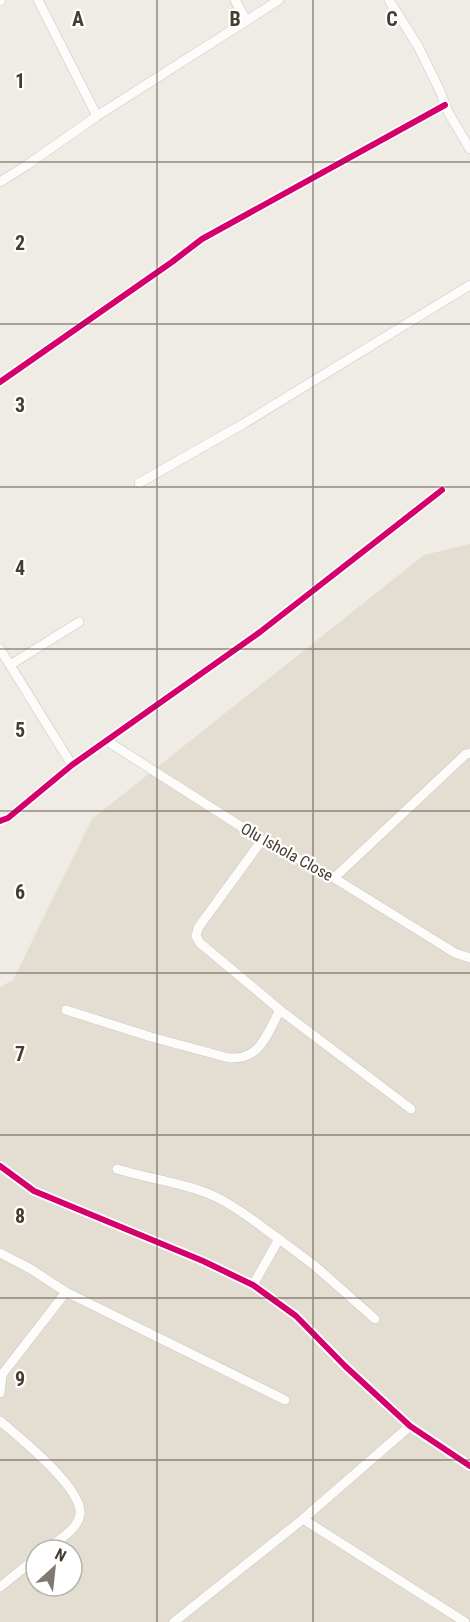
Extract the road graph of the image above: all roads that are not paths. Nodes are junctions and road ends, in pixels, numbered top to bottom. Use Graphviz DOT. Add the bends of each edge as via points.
graph roads {
  1 [pos="38,0"];
  2 [pos="235,0"];
  3 [pos="279,0"];
  4 [pos="389,0"];
  5 [pos="246,20"];
  6 [pos="445,105"];
  7 [pos="97,116"];
  8 [pos="470,149"];
  9 [pos="0,182"];
  10 [pos="470,285"];
  11 [pos="0,382"];
  12 [pos="139,483"];
  13 [pos="442,490"];
  14 [pos="79,622"];
  15 [pos="0,649"];
  16 [pos="10,665"];
  17 [pos="107,741"];
  18 [pos="470,753"];
  19 [pos="72,765"];
  20 [pos="0,821"];
  21 [pos="262,840"];
  22 [pos="334,878"];
  23 [pos="470,958"];
  24 [pos="66,1010"];
  25 [pos="280,1010"];
  26 [pos="411,1109"];
  27 [pos="0,1166"];
  28 [pos="117,1169"];
  29 [pos="279,1239"];
  30 [pos="0,1254"];
  31 [pos="253,1285"];
  32 [pos="66,1292"];
  33 [pos="375,1319"];
  34 [pos="1,1376"];
  35 [pos="0,1393"];
  36 [pos="285,1400"];
  37 [pos="0,1421"];
  38 [pos="410,1426"];
  39 [pos="470,1466"];
  40 [pos="303,1519"];
  41 [pos="61,1538"];
  42 [pos="24,1568"];
  43 [pos="0,1587"];
  44 [pos="174,1622"];
  45 [pos="465,1622"];
  1 -- 7 [label="street"];
  2 -- 5 [label="street"];
  3 -- 5 [label="street"];
  4 -- 6 [label="street" via="418,46"];
  5 -- 7 [label="street"];
  6 -- 8 [label="street"];
  6 -- 11 [label="street" via="202,238"];
  7 -- 9 [label="street"];
  10 -- 12 [label="street"];
  13 -- 17 [label="street" via="260,632"];
  14 -- 16 [label="street"];
  15 -- 16 [label="street"];
  16 -- 19 [label="street"];
  17 -- 19 [label="street"];
  17 -- 21 [label="street, Olu Ishola Close"];
  18 -- 22 [label="street"];
  19 -- 20 [label="street"];
  21 -- 22 [label="street, Olu Ishola Close"];
  21 -- 25 [label="street" via="196,936"];
  22 -- 23 [label="street, Olu Ishola Close" via="455,953"];
  24 -- 25 [label="street" via="240,1059 258,1049"];
  25 -- 26 [label="street"];
  27 -- 31 [label="street" via="34,1191"];
  28 -- 29 [label="street" via="215,1197"];
  29 -- 31 [label="street"];
  29 -- 33 [label="street"];
  30 -- 32 [label="street"];
  31 -- 38 [label="street" via="296,1316"];
  32 -- 34 [label="street"];
  32 -- 36 [label="street"];
  34 -- 35 [label="street"];
  37 -- 41 [label="street" via="44,1460 76,1496 80,1513 74,1527"];
  38 -- 39 [label="street"];
  38 -- 40 [label="street"];
  40 -- 44 [label="street"];
  40 -- 45 [label="street"];
  42 -- 43 [label="street"];
}
